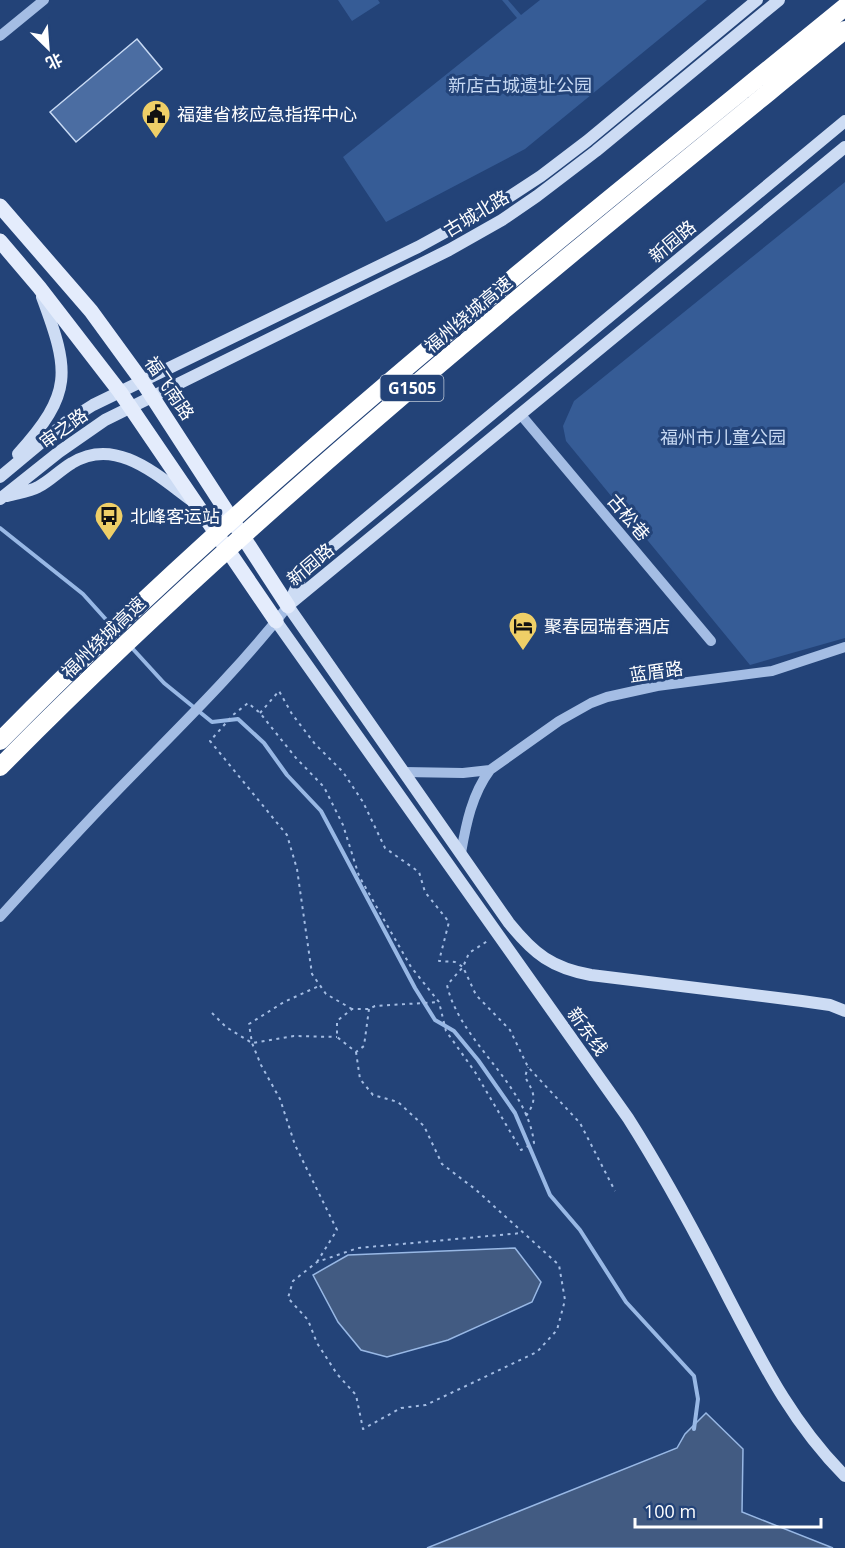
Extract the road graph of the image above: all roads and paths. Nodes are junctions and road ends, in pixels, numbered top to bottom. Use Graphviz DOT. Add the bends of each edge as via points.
graph roads {
  1 [pos="44,0"];
  2 [pos="757,0"];
  3 [pos="779,0"];
  4 [pos="845,7"];
  5 [pos="845,30"];
  6 [pos="0,36"];
  7 [pos="845,121"];
  8 [pos="845,147"];
  9 [pos="0,206"];
  10 [pos="0,241"];
  11 [pos="39,287"];
  12 [pos="142,381"];
  13 [pos="120,392"];
  14 [pos="152,396"];
  15 [pos="131,407"];
  16 [pos="521,414"];
  17 [pos="0,475"];
  18 [pos="0,499"];
  19 [pos="197,504"];
  20 [pos="288,606"];
  21 [pos="276,621"];
  22 [pos="711,641"];
  23 [pos="845,646"];
  24 [pos="260,713"];
  25 [pos="0,741"];
  26 [pos="0,768"];
  27 [pos="490,770"];
  28 [pos="404,772"];
  29 [pos="461,853"];
  30 [pos="0,917"];
  31 [pos="497,935"];
  32 [pos="463,967"];
  33 [pos="321,986"];
  34 [pos="439,1002"];
  35 [pos="352,1009"];
  36 [pos="369,1009"];
  37 [pos="845,1011"];
  38 [pos="212,1012"];
  39 [pos="337,1037"];
  40 [pos="252,1043"];
  41 [pos="356,1052"];
  42 [pos="528,1067"];
  43 [pos="526,1116"];
  44 [pos="615,1191"];
  45 [pos="522,1233"];
  46 [pos="317,1262"];
  47 [pos="845,1476"];
  1 -- 6 [label="street"];
  2 -- 12 [label="main road, 古城北路" via="587,141 509,197 418,247"];
  3 -- 14 [label="main road, 古城北路" via="596,151 502,220"];
  4 -- 25 [label="highway, 福州绕城高速 / G1505, bridge" via="324,437 178,569"];
  5 -- 26 [label="highway, 福州绕城高速 / G1505, bridge" via="337,451 151,620"];
  7 -- 20 [label="main road, 新园路" via="304,570"];
  8 -- 16 [label="main road, 新园路"];
  9 -- 12 [label="main road, 福飞南路" via="91,311"];
  10 -- 11 [label="main road"];
  11 -- 13 [label="main road"];
  11 -- 17 [label="main road" via="60,351 58,399 41,428"];
  12 -- 13 [label="main road, 审之路"];
  12 -- 14 [label="main road, 福飞南路"];
  13 -- 15 [label="main road"];
  13 -- 17 [label="main road, 审之路" via="66,423"];
  14 -- 15 [label="main road, 审之路"];
  14 -- 20 [label="main road, 福飞南路"];
  15 -- 18 [label="main road, 审之路" via="74,441"];
  15 -- 19 [label="main road"];
  16 -- 20 [label="main road, 新园路"];
  16 -- 22 [label="street, 古松巷"];
  18 -- 19 [label="main road" via="37,488 82,458 120,455 138,462"];
  19 -- 21 [label="main road"];
  20 -- 21 [label="street"];
  20 -- 28 [label="main road"];
  21 -- 30 [label="street" via="214,694 113,794"];
  21 -- 31 [label="main road, 新东线"];
  23 -- 27 [label="street, 蓝厝路" via="772,671 657,686 607,697 559,721"];
  24 -- 32 [label="path" via="279,691 315,744 343,772 385,848 419,872 425,892 449,922 439,961"];
  24 -- 33 [label="path" via="248,703 210,741 287,835 297,869 312,974"];
  24 -- 34 [label="path" via="324,787 343,825 359,876 411,967"];
  27 -- 28 [label="street"];
  27 -- 29 [label="street" via="472,807"];
  28 -- 29 [label="main road"];
  29 -- 37 [label="main road" via="521,939 560,967 591,975 830,1005"];
  31 -- 32 [label="path" via="469,953"];
  31 -- 47 [label="main road, 新东线" via="628,1118 680,1206 773,1384 811,1438"];
  32 -- 42 [label="path" via="476,995 510,1030"];
  32 -- 43 [label="path" via="447,985 451,1001"];
  33 -- 35 [label="path" via="326,994"];
  33 -- 40 [label="path" via="284,1002 249,1024"];
  34 -- 36 [label="path"];
  34 -- 43 [label="path" via="447,1031 521,1150 534,1143"];
  35 -- 36 [label="path"];
  35 -- 39 [label="path" via="336,1021"];
  36 -- 41 [label="path" via="364,1046"];
  38 -- 40 [label="path" via="226,1027"];
  39 -- 40 [label="path" via="294,1036"];
  39 -- 41 [label="path"];
  40 -- 46 [label="path" via="337,1230"];
  41 -- 45 [label="path" via="360,1079 373,1095 398,1102 424,1126 442,1164"];
  42 -- 43 [label="path" via="525,1077 534,1094"];
  42 -- 44 [label="path" via="580,1123"];
  45 -- 46 [label="path" via="357,1248"];
  45 -- 46 [label="path" via="559,1265 565,1300 557,1330 537,1352 426,1405 401,1408 363,1429 356,1395 317,1343 308,1320 288,1298 293,1281"];
}
